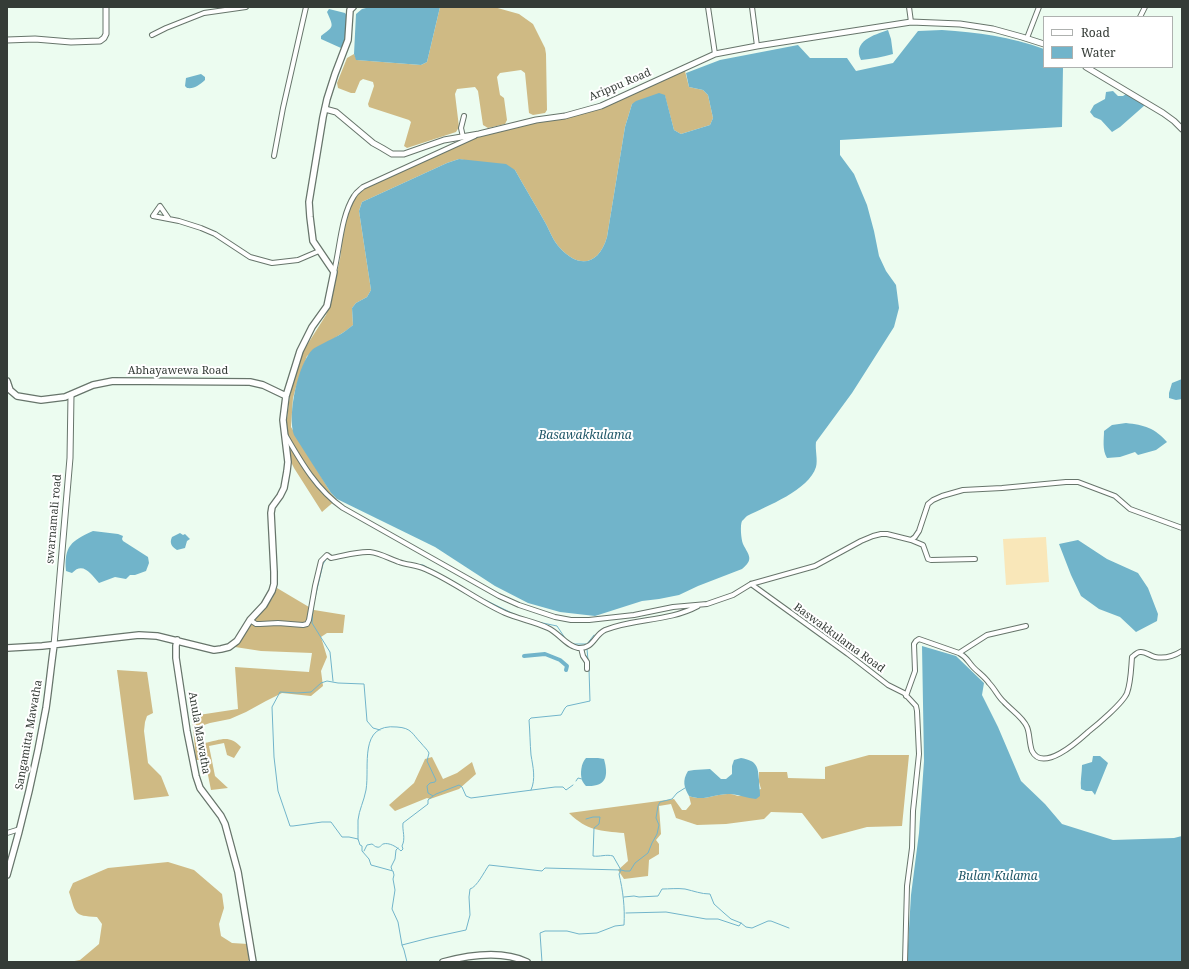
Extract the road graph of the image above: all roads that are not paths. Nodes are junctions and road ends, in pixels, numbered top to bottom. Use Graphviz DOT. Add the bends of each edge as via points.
graph roads {
  1 [pos="106,7"];
  2 [pos="246,7"];
  3 [pos="306,7"];
  4 [pos="708,7"];
  5 [pos="752,7"];
  6 [pos="908,7"];
  7 [pos="1039,7"];
  8 [pos="1145,7"];
  9 [pos="349,8"];
  10 [pos="1140,16"];
  11 [pos="911,22"];
  12 [pos="152,35"];
  13 [pos="1028,38"];
  14 [pos="7,40"];
  15 [pos="1043,44"];
  16 [pos="757,46"];
  17 [pos="714,54"];
  18 [pos="1088,68"];
  19 [pos="325,109"];
  20 [pos="464,116"];
  21 [pos="1182,129"];
  22 [pos="479,134"];
  23 [pos="463,137"];
  24 [pos="274,156"];
  25 [pos="169,219"];
  26 [pos="319,251"];
  27 [pos="334,272"];
  28 [pos="7,381"];
  29 [pos="71,395"];
  30 [pos="286,396"];
  31 [pos="284,432"];
  32 [pos="1182,528"];
  33 [pos="911,540"];
  34 [pos="975,559"];
  35 [pos="751,584"];
  36 [pos="700,605"];
  37 [pos="250,620"];
  38 [pos="1026,626"];
  39 [pos="177,640"];
  40 [pos="54,645"];
  41 [pos="7,648"];
  42 [pos="581,648"];
  43 [pos="1182,651"];
  44 [pos="959,653"];
  45 [pos="587,669"];
  46 [pos="906,696"];
  47 [pos="20,829"];
  48 [pos="7,832"];
  49 [pos="7,875"];
  50 [pos="253,962"];
  51 [pos="443,962"];
  52 [pos="527,962"];
  53 [pos="905,962"];
  1 -- 14 [label="street" via="106,34 100,41"];
  2 -- 12 [label="street" via="204,13"];
  3 -- 24 [label="street"];
  4 -- 17 [label="street"];
  5 -- 16 [label="street"];
  6 -- 11 [label="street"];
  7 -- 13 [label="street"];
  8 -- 10 [label="street"];
  9 -- 19 [label="main road" via="348,40 334,74"];
  11 -- 13 [label="street, Arippu Road" via="960,24"];
  11 -- 16 [label="street, Arippu Road"];
  13 -- 15 [label="street, Arippu Road"];
  16 -- 17 [label="street, Arippu Road"];
  17 -- 22 [label="street, Arippu Road" via="601,106"];
  18 -- 21 [label="street" via="1163,113"];
  19 -- 23 [label="street, Arippu Road" via="336,112 373,143 392,154 404,154 444,140"];
  19 -- 26 [label="main road" via="309,202 312,238"];
  20 -- 23 [label="street" via="461,128"];
  22 -- 23 [label="street, Arippu Road"];
  22 -- 27 [label="street" via="363,187 355,195 345,217"];
  25 -- 26 [label="street" via="201,228 250,257 272,263 298,260"];
  26 -- 27 [label="main road"];
  27 -- 30 [label="main road" via="326,306 300,351"];
  28 -- 29 [label="main road, Abhayawewa Road" via="17,396 48,399"];
  29 -- 30 [label="main road, Abhayawewa Road" via="93,385 113,381 234,381 259,384"];
  29 -- 40 [label="street, swarnamali road" via="70,458"];
  30 -- 31 [label="main road" via="283,413"];
  31 -- 36 [label="street" via="309,474 332,501 519,605 571,620 634,615"];
  31 -- 37 [label="main road" via="287,471 284,488 271,513 274,584 264,605"];
  32 -- 33 [label="street" via="1130,509 1115,496 1078,482 1066,482 963,490 942,496 928,504 919,531"];
  33 -- 34 [label="street" via="923,544 928,559 931,560"];
  33 -- 35 [label="street" via="887,534 873,536 815,566"];
  35 -- 36 [label="street" via="733,595"];
  35 -- 46 [label="street, Baswakkulama Road"];
  36 -- 42 [label="street" via="688,612 666,618 603,631 594,642"];
  37 -- 39 [label="main road" via="237,641 222,649 211,649"];
  37 -- 42 [label="street" via="256,624 307,624 323,557 370,552 426,569 505,613 548,627 569,645"];
  38 -- 44 [label="street" via="987,635"];
  39 -- 40 [label="main road" via="139,634"];
  39 -- 50 [label="main road, Anula Mawatha" via="176,658 196,776 201,790 225,824 238,872"];
  40 -- 41 [label="main road"];
  40 -- 47 [label="main road, Sangamitta Mawatha" via="47,702"];
  42 -- 45 [label="street"];
  43 -- 44 [label="street" via="1168,657 1155,657 1139,652 1132,657 1126,696 1105,718 1066,750 1049,758 1037,756 1032,751 1027,726 965,656"];
  44 -- 46 [label="street" via="916,641 915,671"];
  46 -- 53 [label="street, Baswakkulama Road" via="916,706 919,754 912,811"];
  47 -- 48 [label="street"];
  47 -- 49 [label="main road, Sangamitta Mawatha"];
  51 -- 52 [label="main road" via="484,955 510,957"];
}
